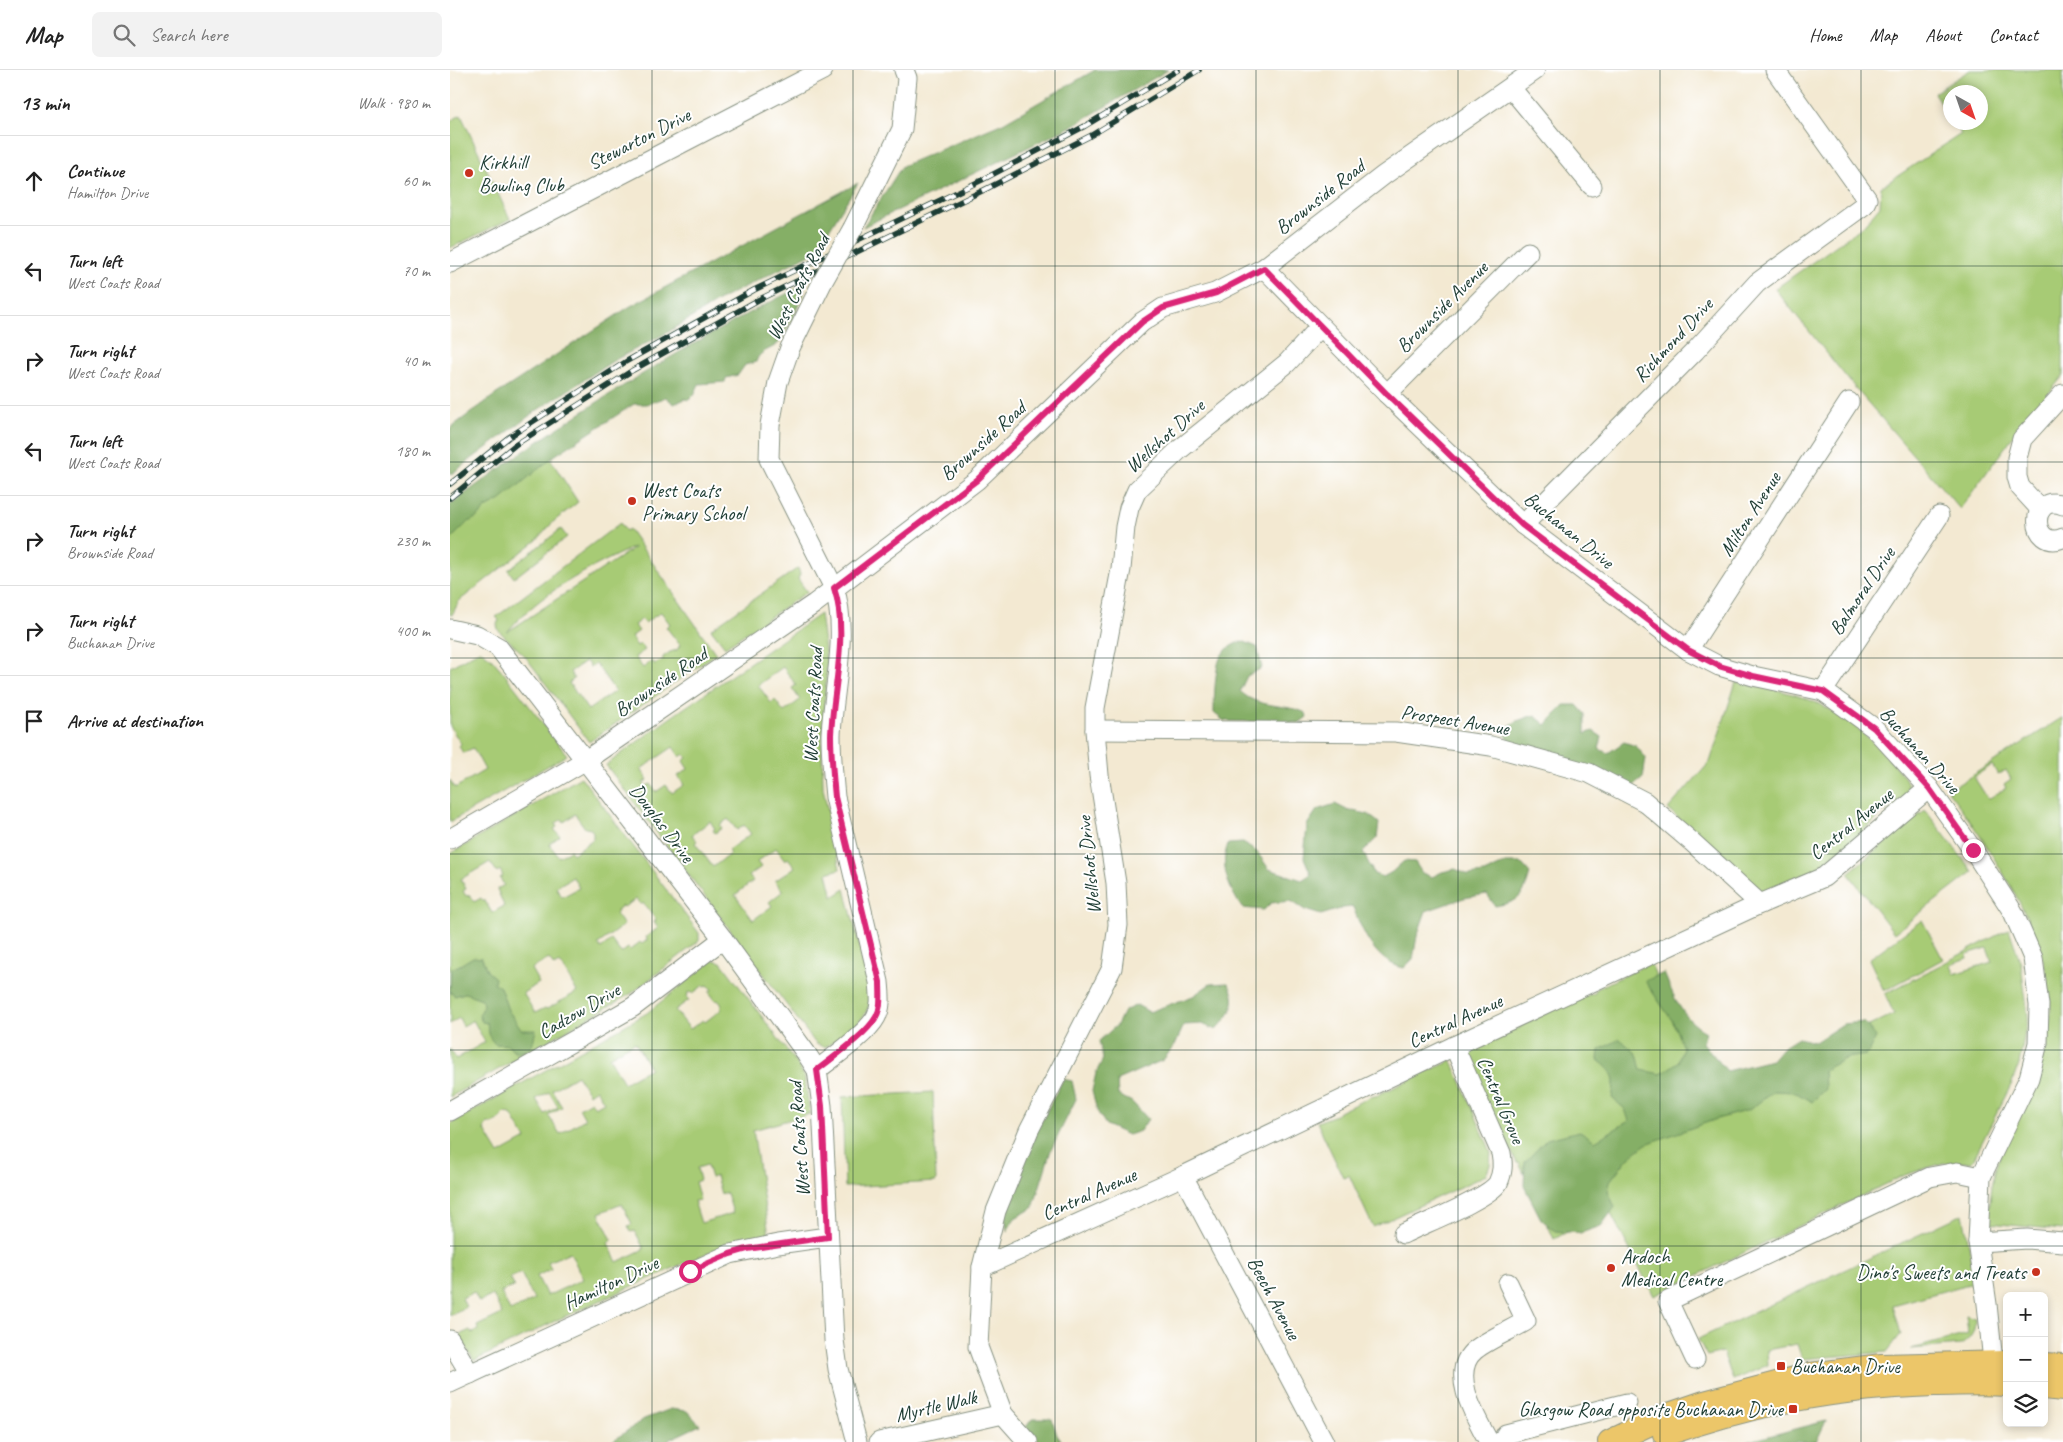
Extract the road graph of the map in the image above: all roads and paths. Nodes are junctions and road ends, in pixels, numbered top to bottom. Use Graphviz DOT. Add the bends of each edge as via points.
graph roads {
  1 [pos="823,70"];
  2 [pos="904,70"];
  3 [pos="1535,70"];
  4 [pos="1775,70"];
  5 [pos="1511,88"];
  6 [pos="1592,186"];
  7 [pos="1528,252"];
  8 [pos="450,263"];
  9 [pos="1264,268"];
  10 [pos="1320,327"];
  11 [pos="1387,394"];
  12 [pos="2063,394"];
  13 [pos="1849,402"];
  14 [pos="2063,505"];
  15 [pos="2041,510"];
  16 [pos="1939,516"];
  17 [pos="1522,525"];
  18 [pos="2063,538"];
  19 [pos="834,588"];
  20 [pos="450,629"];
  21 [pos="1688,650"];
  22 [pos="1823,691"];
  23 [pos="1095,730"];
  24 [pos="586,760"];
  25 [pos="1929,788"];
  26 [pos="450,839"];
  27 [pos="1760,904"];
  28 [pos="723,939"];
  29 [pos="1454,1046"];
  30 [pos="817,1070"];
  31 [pos="450,1111"];
  32 [pos="1183,1176"];
  33 [pos="1981,1177"];
  34 [pos="1403,1234"];
  35 [pos="828,1237"];
  36 [pos="1978,1242"];
  37 [pos="2063,1242"];
  38 [pos="982,1267"];
  39 [pos="1508,1283"];
  40 [pos="450,1340"];
  41 [pos="1695,1359"];
  42 [pos="2048,1365"];
  43 [pos="2063,1366"];
  44 [pos="1999,1373"];
  45 [pos="470,1374"];
  46 [pos="450,1384"];
  47 [pos="2048,1387"];
  48 [pos="2063,1389"];
  49 [pos="1626,1403"];
  50 [pos="1708,1411"];
  51 [pos="1002,1414"];
  52 [pos="857,1442"];
  53 [pos="879,1442"];
  54 [pos="1028,1442"];
  55 [pos="1324,1442"];
  56 [pos="1489,1442"];
  57 [pos="1502,1442"];
  58 [pos="1610,1442"];
  59 [pos="1642,1442"];
  1 -- 8 [label="street, Stewarton Drive"];
  2 -- 19 [label="street, West Coats Road, bridge" via="907,78 902,129 790,348 778,382 770,425 770,459"];
  3 -- 5 [label="street, Brownside Road"];
  4 -- 17 [label="street, Richmond Drive" via="1866,199 1859,210 1757,283 1689,358"];
  5 -- 6 [label="street"];
  5 -- 9 [label="street, Brownside Road" via="1384,175"];
  7 -- 11 [label="street, Brownside Avenue"];
  9 -- 10 [label="street, Buchanan Drive"];
  9 -- 19 [label="street, Brownside Road" via="1216,293 1163,308 1142,322 977,480"];
  10 -- 11 [label="street, Buchanan Drive"];
  10 -- 23 [label="street, Wellshot Drive" via="1287,364 1178,450 1137,490 1125,527 1121,569 1096,699"];
  11 -- 17 [label="street, Buchanan Drive"];
  12 -- 15 [label="street" via="2022,439 2017,458 2020,487"];
  13 -- 21 [label="street, Milton Avenue"];
  14 -- 15 [label="street" via="2048,504"];
  15 -- 18 [label="street" via="2037,524 2042,535 2053,540"];
  16 -- 22 [label="street, Balmoral Drive"];
  17 -- 21 [label="street, Buchanan Drive"];
  19 -- 24 [label="street, Brownside Road" via="749,650"];
  19 -- 30 [label="street, West Coats Road" via="839,601 831,735 835,797 880,982 881,1000 876,1017 864,1031"];
  20 -- 24 [label="street, Douglas Drive" via="477,635 498,647"];
  21 -- 22 [label="street, Buchanan Drive" via="1719,666"];
  22 -- 25 [label="street, Buchanan Drive" via="1874,728"];
  23 -- 27 [label="street, Prospect Avenue" via="1396,732 1491,746 1589,773 1645,802"];
  23 -- 38 [label="street, Wellshot Drive" via="1116,883 1118,925 1112,968 1029,1130 996,1211"];
  24 -- 26 [label="street, Brownside Road"];
  24 -- 28 [label="street, Douglas Drive"];
  25 -- 27 [label="street, Central Avenue" via="1824,877"];
  25 -- 33 [label="street, Buchanan Drive" via="2013,912 2033,958 2037,986 2038,1043 2029,1078"];
  27 -- 29 [label="street, Central Avenue"];
  28 -- 30 [label="street, Douglas Drive"];
  28 -- 31 [label="street, Cadzow Drive" via="633,1007"];
  29 -- 32 [label="street, Central Avenue"];
  29 -- 34 [label="street, Central Grove" via="1501,1153 1503,1168 1497,1184 1485,1194"];
  30 -- 35 [label="street, West Coats Road" via="822,1106"];
  32 -- 38 [label="street, Central Avenue"];
  32 -- 55 [label="street, Beech Avenue"];
  33 -- 36 [label="street, Buchanan Drive"];
  33 -- 41 [label="street" via="1957,1172 1930,1177 1668,1302"];
  35 -- 45 [label="street, Hamilton Drive" via="730,1254"];
  35 -- 52 [label="street, West Coats Road" via="838,1369"];
  36 -- 37 [label="street" via="2027,1239"];
  36 -- 44 [label="street, Buchanan Drive"];
  38 -- 51 [label="street, Wellshot Drive" via="978,1347"];
  39 -- 56 [label="street" via="1526,1321 1475,1350 1466,1362 1462,1376 1476,1418"];
  40 -- 45 [label="street"];
  42 -- 43 [label="main road"];
  44 -- 50 [label="main road" via="1828,1392"];
  45 -- 46 [label="street, Hamilton Drive"];
  47 -- 48 [label="main road"];
  49 -- 57 [label="street" via="1506,1434"];
  50 -- 58 [label="main road" via="1662,1417"];
  50 -- 59 [label="main road"];
  51 -- 53 [label="street, Myrtle Walk"];
  51 -- 54 [label="street, Wellshot Drive"];
}
